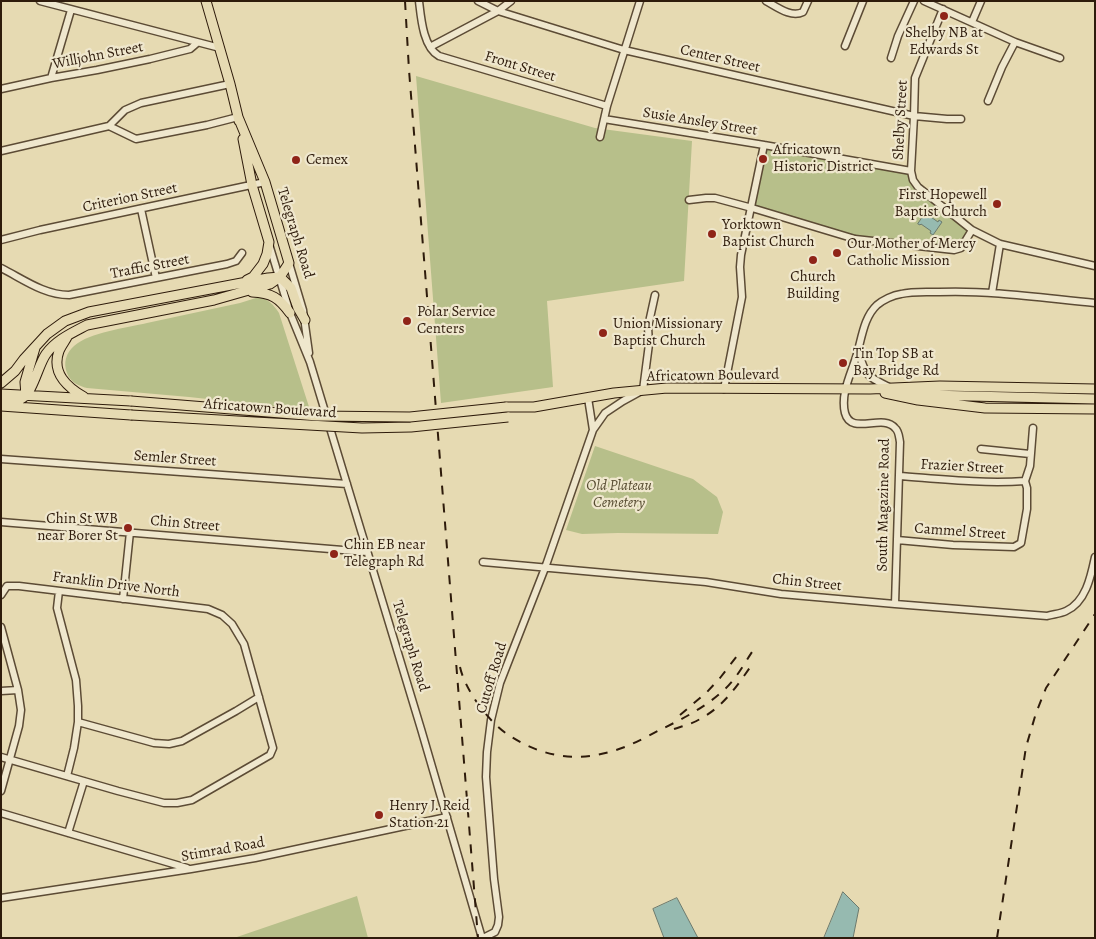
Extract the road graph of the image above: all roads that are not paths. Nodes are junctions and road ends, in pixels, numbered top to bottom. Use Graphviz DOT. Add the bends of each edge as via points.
graph roads {
  1 [pos="40,1"];
  2 [pos="206,1"];
  3 [pos="419,1"];
  4 [pos="478,1"];
  5 [pos="512,1"];
  6 [pos="640,1"];
  7 [pos="766,1"];
  8 [pos="808,1"];
  9 [pos="863,1"];
  10 [pos="914,1"];
  11 [pos="924,1"];
  12 [pos="981,1"];
  13 [pos="53,3"];
  14 [pos="943,9"];
  15 [pos="71,10"];
  16 [pos="498,11"];
  17 [pos="972,22"];
  18 [pos="1015,42"];
  19 [pos="197,43"];
  20 [pos="845,46"];
  21 [pos="430,47"];
  22 [pos="220,48"];
  23 [pos="624,50"];
  24 [pos="891,58"];
  25 [pos="1060,58"];
  26 [pos="50,78"];
  27 [pos="230,84"];
  28 [pos="1,88"];
  29 [pos="988,100"];
  30 [pos="607,106"];
  31 [pos="914,116"];
  32 [pos="238,117"];
  33 [pos="604,119"];
  34 [pos="961,119"];
  35 [pos="109,126"];
  36 [pos="600,137"];
  37 [pos="764,145"];
  38 [pos="1,151"];
  39 [pos="911,171"];
  40 [pos="265,182"];
  41 [pos="252,185"];
  42 [pos="689,200"];
  43 [pos="752,208"];
  44 [pos="141,209"];
  45 [pos="972,230"];
  46 [pos="1,240"];
  47 [pos="269,242"];
  48 [pos="1000,244"];
  49 [pos="242,253"];
  50 [pos="289,263"];
  51 [pos="1095,266"];
  52 [pos="1,268"];
  53 [pos="280,277"];
  54 [pos="156,278"];
  55 [pos="244,287"];
  56 [pos="992,293"];
  57 [pos="655,295"];
  58 [pos="1095,303"];
  59 [pos="290,313"];
  60 [pos="305,320"];
  61 [pos="68,334"];
  62 [pos="36,346"];
  63 [pos="858,350"];
  64 [pos="310,362"];
  65 [pos="1,383"];
  66 [pos="724,389"];
  67 [pos="845,389"];
  68 [pos="870,389"];
  69 [pos="892,389"];
  70 [pos="1095,389"];
  71 [pos="643,390"];
  72 [pos="1,394"];
  73 [pos="25,395"];
  74 [pos="87,398"];
  75 [pos="588,398"];
  76 [pos="1095,399"];
  77 [pos="1,402"];
  78 [pos="1,406"];
  79 [pos="1095,408"];
  80 [pos="42,409"];
  81 [pos="507,412"];
  82 [pos="1033,428"];
  83 [pos="593,430"];
  84 [pos="981,449"];
  85 [pos="1030,454"];
  86 [pos="1,459"];
  87 [pos="899,476"];
  88 [pos="1025,481"];
  89 [pos="347,484"];
  90 [pos="1,522"];
  91 [pos="130,532"];
  92 [pos="897,540"];
  93 [pos="367,552"];
  94 [pos="1095,557"];
  95 [pos="483,562"];
  96 [pos="545,568"];
  97 [pos="59,591"];
  98 [pos="1,595"];
  99 [pos="123,598"];
  100 [pos="895,604"];
  101 [pos="1,627"];
  102 [pos="18,690"];
  103 [pos="1,691"];
  104 [pos="259,697"];
  105 [pos="78,722"];
  106 [pos="1,757"];
  107 [pos="10,759"];
  108 [pos="66,776"];
  109 [pos="84,781"];
  110 [pos="1,791"];
  111 [pos="1,813"];
  112 [pos="447,817"];
  113 [pos="68,833"];
  114 [pos="191,869"];
  115 [pos="1,898"];
  116 [pos="483,938"];
  1 -- 13 [label="street"];
  2 -- 22 [label="main road, Telegraph Road"];
  3 -- 21 [label="street"];
  4 -- 16 [label="street, Center Street"];
  5 -- 16 [label="street"];
  6 -- 23 [label="street"];
  7 -- 8 [label="street" via="792,14 803,12"];
  9 -- 20 [label="street"];
  10 -- 24 [label="street"];
  11 -- 14 [label="street"];
  12 -- 17 [label="street"];
  13 -- 15 [label="street"];
  14 -- 17 [label="street"];
  14 -- 31 [label="street, Shelby Street" via="915,78"];
  15 -- 19 [label="street"];
  15 -- 26 [label="street"];
  16 -- 21 [label="street"];
  16 -- 23 [label="street, Center Street"];
  17 -- 18 [label="street"];
  18 -- 25 [label="street"];
  18 -- 29 [label="street"];
  19 -- 22 [label="street"];
  19 -- 26 [label="street, Willjohn Street" via="190,49 158,57"];
  21 -- 30 [label="street, Front Street" via="440,56"];
  22 -- 27 [label="main road, Telegraph Road"];
  23 -- 30 [label="street"];
  23 -- 31 [label="street, Center Street"];
  26 -- 28 [label="street, Willjohn Street"];
  27 -- 32 [label="main road, Telegraph Road"];
  27 -- 35 [label="street" via="141,103 125,110"];
  30 -- 33 [label="street"];
  31 -- 34 [label="street, Center Street"];
  31 -- 39 [label="street, Shelby Street"];
  32 -- 35 [label="street" via="136,139"];
  32 -- 40 [label="main road, Telegraph Road"];
  32 -- 41 [label="main road, Telegraph Road"];
  33 -- 36 [label="street"];
  33 -- 37 [label="street, Susie Ansley Street"];
  35 -- 38 [label="street"];
  37 -- 39 [label="street, Susie Ansley Street"];
  37 -- 43 [label="street"];
  39 -- 45 [label="street, Shelby Street" via="918,187"];
  40 -- 41 [label="street, Criterion Street"];
  40 -- 50 [label="main road, Telegraph Road"];
  41 -- 44 [label="street, Criterion Street"];
  41 -- 47 [label="main road, Telegraph Road"];
  42 -- 43 [label="street" via="715,198"];
  43 -- 45 [label="street" via="855,239 954,250 960,248"];
  43 -- 66 [label="street" via="741,255 742,298"];
  44 -- 46 [label="street, Criterion Street"];
  44 -- 54 [label="street"];
  45 -- 48 [label="street, Shelby Street"];
  47 -- 53 [label="street, Telegraph Road"];
  47 -- 55 [label="main road" via="263,264"];
  48 -- 51 [label="street, Shelby Street"];
  48 -- 56 [label="street"];
  49 -- 54 [label="street, Traffic Street" via="236,261 227,264"];
  50 -- 53 [label="main road"];
  50 -- 60 [label="street, Telegraph Road"];
  52 -- 54 [label="street, Traffic Street" via="48,292 69,296"];
  53 -- 55 [label="main road"];
  53 -- 59 [label="street, Telegraph Road"];
  53 -- 60 [label="main road" via="291,288"];
  55 -- 59 [label="main road" via="271,295"];
  55 -- 61 [label="main road" via="214,300 87,325"];
  55 -- 62 [label="main road" via="89,312 65,321"];
  56 -- 58 [label="street"];
  56 -- 63 [label="street" via="899,294 872,310"];
  57 -- 71 [label="street" via="648,327"];
  59 -- 64 [label="street, Telegraph Road"];
  60 -- 64 [label="street, Telegraph Road"];
  61 -- 73 [label="main road" via="44,356"];
  61 -- 74 [label="main road" via="59,351 58,371 68,386"];
  62 -- 65 [label="main road"];
  62 -- 73 [label="main road" via="25,382"];
  63 -- 67 [label="street"];
  63 -- 69 [label="street" via="868,375"];
  64 -- 89 [label="street, Telegraph Road"];
  66 -- 67 [label="main road, Africatown Boulevard"];
  66 -- 71 [label="main road, Africatown Boulevard"];
  67 -- 68 [label="main road, Africatown Boulevard"];
  67 -- 87 [label="street, South Magazine Road" via="844,411 850,420 859,424 884,422 896,428 900,442"];
  68 -- 69 [label="main road, Africatown Boulevard"];
  68 -- 79 [label="main road" via="918,400 985,408"];
  69 -- 70 [label="main road, Africatown Boulevard" via="940,386"];
  69 -- 76 [label="main road, Africatown Boulevard" via="928,395"];
  71 -- 75 [label="main road, Africatown Boulevard"];
  71 -- 83 [label="street, Cutoff Road" via="605,412"];
  72 -- 73 [label="main road, Africatown Boulevard"];
  73 -- 74 [label="main road, Africatown Boulevard"];
  73 -- 77 [label="main road" via="21,399"];
  73 -- 80 [label="main road"];
  74 -- 81 [label="main road, Africatown Boulevard, bridge" via="336,416 410,417"];
  75 -- 81 [label="main road, Africatown Boulevard"];
  75 -- 83 [label="street, Cutoff Road"];
  78 -- 80 [label="main road, Africatown Boulevard"];
  80 -- 81 [label="main road, Africatown Boulevard, bridge" via="362,428 411,427"];
  82 -- 85 [label="street"];
  83 -- 96 [label="street, Cutoff Road"];
  84 -- 85 [label="street"];
  85 -- 88 [label="street"];
  86 -- 89 [label="street, Semler Street"];
  87 -- 88 [label="street, Frazier Street"];
  87 -- 92 [label="street, South Magazine Road"];
  88 -- 92 [label="street, Cammel Street" via="1027,509 1021,543 1014,548"];
  89 -- 93 [label="street, Telegraph Road"];
  90 -- 91 [label="street, Chin Street"];
  91 -- 93 [label="street, Chin Street"];
  91 -- 99 [label="street"];
  92 -- 100 [label="street, South Magazine Road"];
  93 -- 112 [label="street, Telegraph Road"];
  94 -- 100 [label="street, Chin Street" via="1089,584 1078,602 1067,611 1047,616"];
  95 -- 96 [label="street, Chin Street"];
  96 -- 100 [label="street, Chin Street" via="706,582 781,594"];
  96 -- 116 [label="street, Cutoff Road" via="500,683 491,720 486,777 499,917 495,932"];
  97 -- 98 [label="street, Franklin Drive North" via="7,586"];
  97 -- 99 [label="street, Franklin Drive North"];
  97 -- 105 [label="street" via="58,608 76,680"];
  99 -- 104 [label="street, Franklin Drive North" via="208,609 222,615 232,624 244,644"];
  101 -- 102 [label="street"];
  102 -- 103 [label="street"];
  102 -- 107 [label="street" via="21,710"];
  104 -- 105 [label="street" via="182,741 169,744 154,743"];
  104 -- 109 [label="street" via="273,748 270,755 192,800 164,802"];
  105 -- 108 [label="street"];
  106 -- 107 [label="street"];
  107 -- 108 [label="street"];
  107 -- 110 [label="street"];
  108 -- 109 [label="street"];
  109 -- 113 [label="street"];
  111 -- 113 [label="street"];
  112 -- 114 [label="street, Stimrad Road"];
  112 -- 116 [label="street, Telegraph Road"];
  113 -- 114 [label="street"];
  114 -- 115 [label="street, Stimrad Road"];
}
